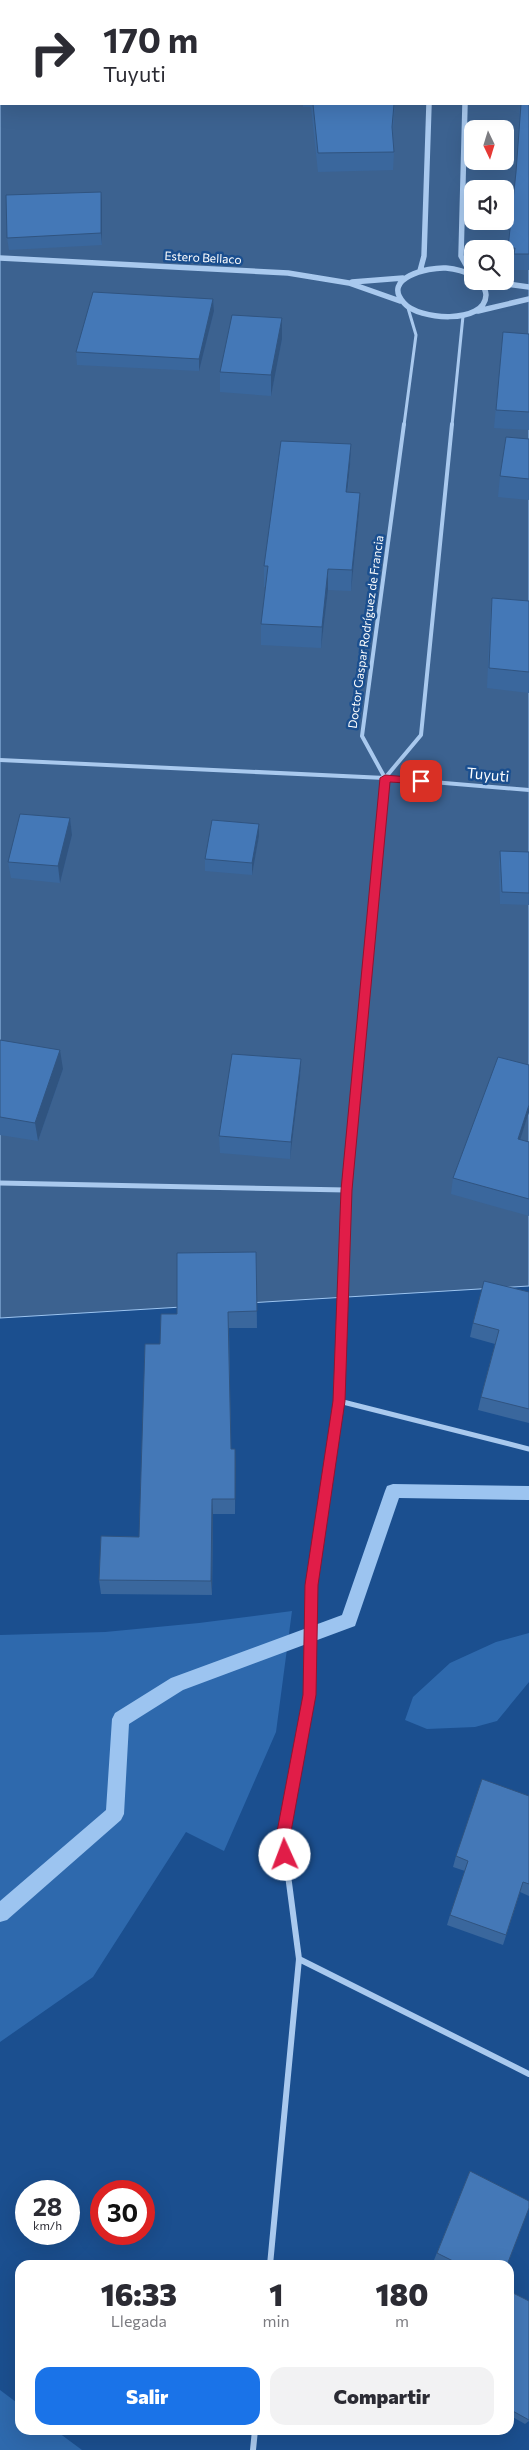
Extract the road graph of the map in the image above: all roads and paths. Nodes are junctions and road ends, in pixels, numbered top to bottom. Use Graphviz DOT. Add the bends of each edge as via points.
graph roads {
  1 [pos="429,105"];
  2 [pos="465,105"];
  3 [pos="0,258"];
  4 [pos="464,261"];
  5 [pos="420,271"];
  6 [pos="464,273"];
  7 [pos="404,278"];
  8 [pos="349,283"];
  9 [pos="514,284"];
  10 [pos="529,286"];
  11 [pos="486,290"];
  12 [pos="529,299"];
  13 [pos="400,301"];
  14 [pos="408,308"];
  15 [pos="475,311"];
  16 [pos="463,316"];
  17 [pos="0,760"];
  18 [pos="385,778"];
  19 [pos="529,790"];
  20 [pos="0,1183"];
  21 [pos="346,1190"];
  22 [pos="339,1401"];
  23 [pos="529,1449"];
  24 [pos="299,1959"];
  25 [pos="529,2074"];
  26 [pos="270,2260"];
  27 [pos="254,2435"];
  28 [pos="253,2450"];
  1 -- 5 [label="street" via="424,256"];
  2 -- 4 [label="street" via="461,256"];
  3 -- 8 [label="street, Estero Bellaco" via="288,274"];
  5 -- 6 [label="street" via="444,268"];
  5 -- 7 [label="street"];
  7 -- 8 [label="street"];
  7 -- 13 [label="street" via="398,286"];
  8 -- 13 [label="street, Estero Bellaco"];
  9 -- 10 [label="street"];
  11 -- 15 [label="street" via="488,297"];
  12 -- 15 [label="street"];
  13 -- 14 [label="street"];
  14 -- 16 [label="street" via="434,317"];
  14 -- 18 [label="street, Doctor Gaspar Rodríguez de Francia" via="416,335 362,736"];
  15 -- 16 [label="street"];
  16 -- 18 [label="street" via="421,735"];
  17 -- 18 [label="street, Tuyuti"];
  18 -- 19 [label="street, Tuyuti"];
  18 -- 21 [label="street"];
  20 -- 21 [label="street"];
  21 -- 22 [label="street"];
  22 -- 23 [label="street"];
  22 -- 24 [label="street" via="312,1585 310,1695 283,1837"];
  24 -- 25 [label="street"];
  24 -- 26 [label="street"];
  27 -- 28 [label="street"];
}
